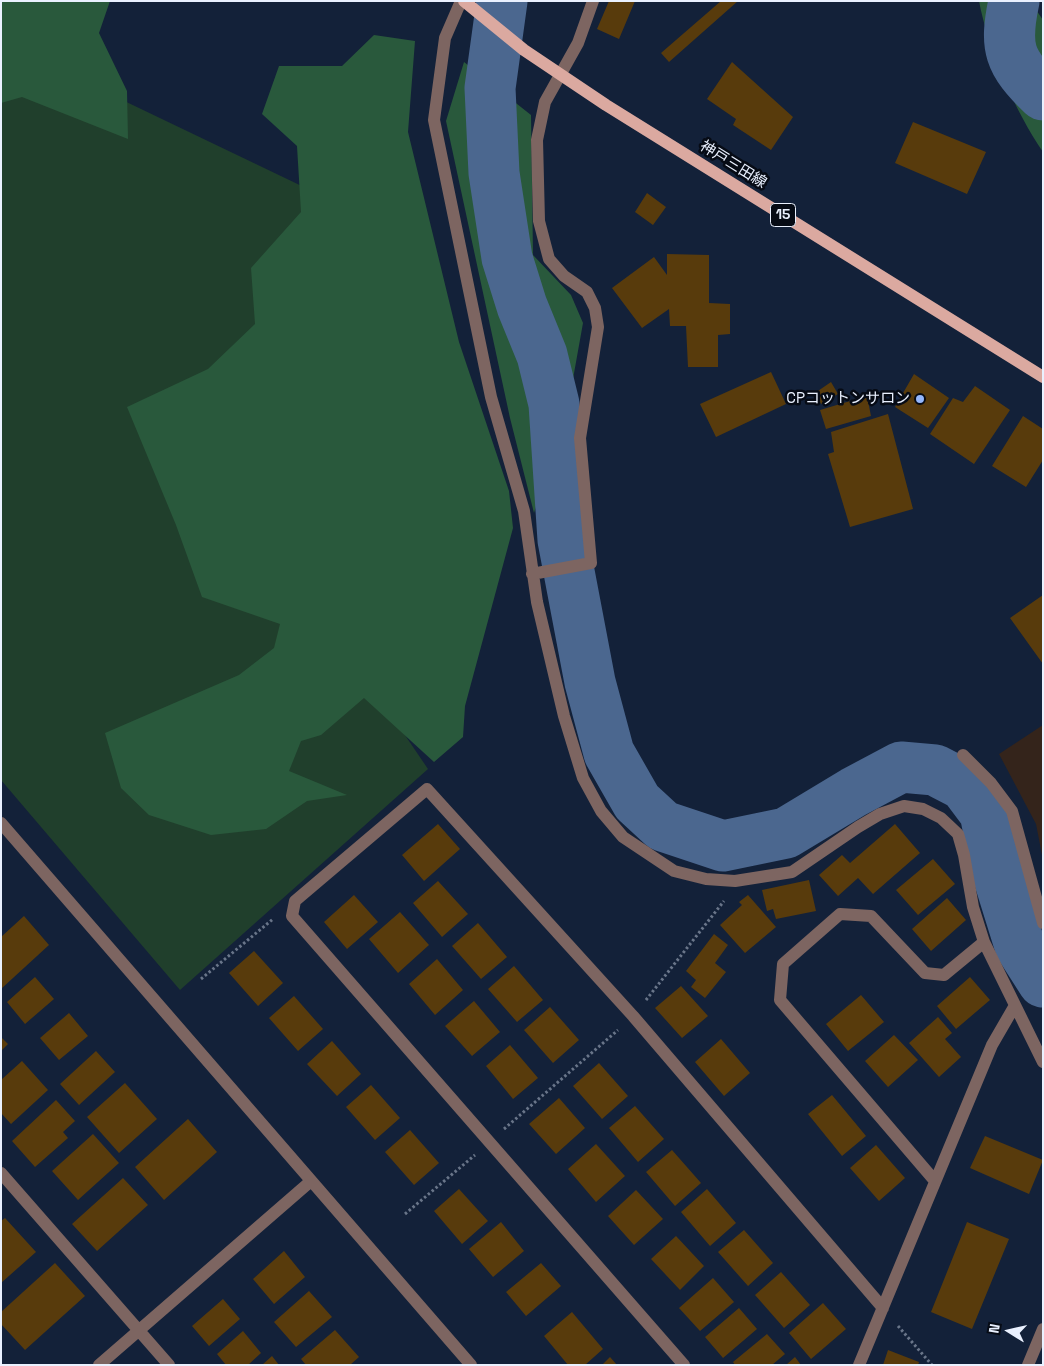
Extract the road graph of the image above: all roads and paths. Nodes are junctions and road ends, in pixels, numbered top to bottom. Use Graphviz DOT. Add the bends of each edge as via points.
graph roads {
  1 [pos="593,1"];
  2 [pos="465,3"];
  3 [pos="561,74"];
  4 [pos="1043,377"];
  5 [pos="537,573"];
  6 [pos="963,755"];
  7 [pos="1,823"];
  8 [pos="728,896"];
  9 [pos="295,901"];
  10 [pos="1043,923"];
  11 [pos="984,942"];
  12 [pos="201,978"];
  13 [pos="641,1007"];
  14 [pos="1014,1007"];
  15 [pos="623,1025"];
  16 [pos="1043,1062"];
  17 [pos="507,1127"];
  18 [pos="479,1151"];
  19 [pos="2,1177"];
  20 [pos="310,1181"];
  21 [pos="935,1181"];
  22 [pos="405,1214"];
  23 [pos="883,1308"];
  24 [pos="1043,1329"];
  25 [pos="139,1330"];
  26 [pos="98,1365"];
  27 [pos="170,1365"];
  28 [pos="471,1365"];
  29 [pos="684,1365"];
  30 [pos="859,1365"];
  31 [pos="932,1365"];
  32 [pos="1028,1365"];
  1 -- 3 [label="street" via="578,43"];
  2 -- 3 [label="main road, 神戸三田線 / 15" via="524,50"];
  2 -- 5 [label="street" via="445,38 434,120 491,397 524,511"];
  3 -- 4 [label="main road, 神戸三田線 / 15"];
  3 -- 5 [label="street" via="544,102 537,140 539,221 550,259 564,276 587,292 595,308 598,327 580,438 591,563"];
  5 -- 11 [label="street" via="564,716 583,778 600,811 623,837 674,871 706,879 735,880 792,872 880,814 904,806 923,809 941,818 958,834 973,907"];
  6 -- 10 [label="street" via="991,783 1012,811"];
  7 -- 20 [label="street"];
  8 -- 13 [label="path"];
  9 -- 12 [label="path"];
  9 -- 23 [label="street" via="428,788 632,1016"];
  9 -- 29 [label="street" via="292,916"];
  11 -- 14 [label="street"];
  11 -- 21 [label="street" via="944,975 925,973 871,916 840,914 783,964 780,1000"];
  14 -- 16 [label="street"];
  14 -- 21 [label="street" via="992,1045"];
  15 -- 17 [label="path"];
  18 -- 22 [label="path"];
  19 -- 25 [label="street"];
  20 -- 25 [label="street"];
  20 -- 28 [label="street"];
  21 -- 23 [label="street"];
  23 -- 30 [label="street"];
  23 -- 31 [label="path"];
  24 -- 32 [label="street"];
  25 -- 26 [label="street"];
  25 -- 27 [label="street"];
}
